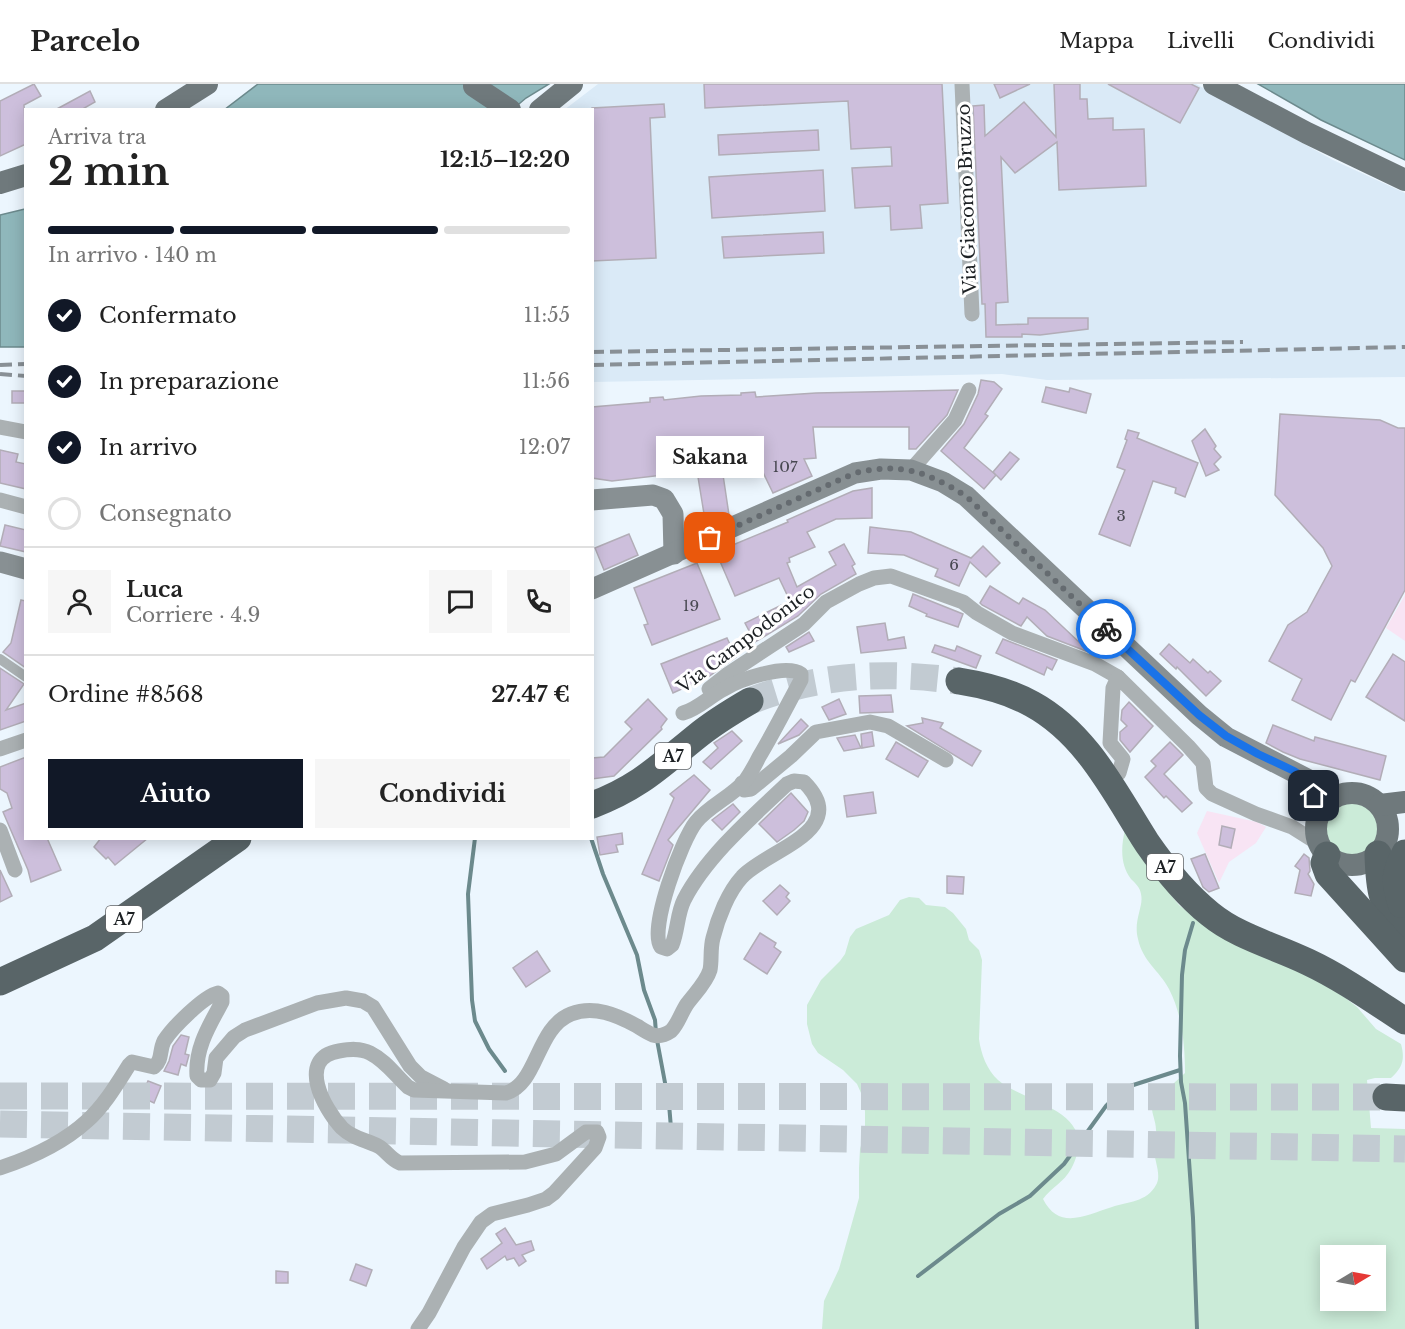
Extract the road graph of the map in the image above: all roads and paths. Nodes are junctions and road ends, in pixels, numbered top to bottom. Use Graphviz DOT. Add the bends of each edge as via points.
graph roads {
  1 [pos="207,84"];
  2 [pos="572,84"];
  3 [pos="962,84"];
  4 [pos="1214,84"];
  5 [pos="473,85"];
  6 [pos="168,108"];
  7 [pos="488,108"];
  8 [pos="507,108"];
  9 [pos="542,108"];
  10 [pos="24,176"];
  11 [pos="1405,180"];
  12 [pos="0,183"];
  13 [pos="972,314"];
  14 [pos="969,390"];
  15 [pos="0,427"];
  16 [pos="24,432"];
  17 [pos="903,470"];
  18 [pos="0,500"];
  19 [pos="594,500"];
  20 [pos="24,506"];
  21 [pos="674,544"];
  22 [pos="0,562"];
  23 [pos="24,568"];
  24 [pos="594,588"];
  25 [pos="0,659"];
  26 [pos="24,676"];
  27 [pos="1118,677"];
  28 [pos="959,681"];
  29 [pos="750,701"];
  30 [pos="24,741"];
  31 [pos="1060,741"];
  32 [pos="0,750"];
  33 [pos="945,760"];
  34 [pos="1119,773"];
  35 [pos="1308,780"];
  36 [pos="742,783"];
  37 [pos="1338,795"];
  38 [pos="1109,800"];
  39 [pos="1405,802"];
  40 [pos="594,804"];
  41 [pos="1380,805"];
  42 [pos="0,830"];
  43 [pos="1320,834"];
  44 [pos="235,840"];
  45 [pos="1394,840"];
  46 [pos="15,870"];
  47 [pos="1405,910"];
  48 [pos="1405,931"];
  49 [pos="1405,959"];
  50 [pos="0,982"];
  51 [pos="1405,1021"];
  52 [pos="449,1092"];
  53 [pos="0,1168"];
  54 [pos="418,1329"];
  1 -- 6 [label="main road"];
  2 -- 9 [label="main road"];
  3 -- 13 [label="street, Via Giacomo Bruzzo"];
  4 -- 11 [label="main road"];
  5 -- 7 [label="main road"];
  5 -- 8 [label="main road"];
  10 -- 12 [label="main road"];
  14 -- 17 [label="street" via="955,420"];
  15 -- 16 [label="street"];
  17 -- 21 [label="main road" via="869,470 848,476"];
  17 -- 35 [label="main road" via="943,482 966,496 1199,715 1226,736"];
  18 -- 20 [label="street"];
  19 -- 21 [label="main road" via="660,497 672,509"];
  21 -- 24 [label="main road"];
  22 -- 23 [label="main road"];
  25 -- 26 [label="street"];
  27 -- 34 [label="street" via="1113,688 1110,743 1124,759"];
  27 -- 36 [label="street, Via Campodonico" via="1095,664 1011,633 963,602 901,578 874,578 826,602 804,624 728,674 685,709 683,713 724,689 757,676 794,670 801,674 770,738"];
  27 -- 43 [label="street" via="1203,763 1206,788 1212,794 1256,814"];
  28 -- 51 [label="highway, A7" via="1004,691 1033,704 1067,730 1102,771 1174,879 1213,916 1230,928 1333,974"];
  29 -- 40 [label="highway, A7" via="696,736 645,779"];
  30 -- 32 [label="street"];
  31 -- 38 [label="street" via="1088,768 1104,800"];
  33 -- 36 [label="street" via="888,726 870,722 816,732 751,789 744,790"];
  35 -- 37 [label="main road"];
  35 -- 43 [label="main road"];
  36 -- 52 [label="street, Via Campodonico" via="690,829 660,914 657,940 661,947 672,945 683,902 701,874 732,837 787,784 804,782 812,790 818,814 815,824 799,840 750,870 735,886 713,937 710,972 671,1031 653,1035 602,1011 573,1013 553,1026 524,1079 512,1091"];
  37 -- 41 [label="main road" via="1360,793"];
  37 -- 43 [label="main road" via="1324,805"];
  39 -- 41 [label="main road"];
  41 -- 45 [label="main road"];
  42 -- 46 [label="street"];
  43 -- 45 [label="main road" via="1336,862 1347,865 1369,861"];
  43 -- 49 [label="highway" via="1328,874"];
  44 -- 50 [label="highway, A7" via="95,938"];
  45 -- 47 [label="highway" via="1394,883"];
  45 -- 48 [label="highway" via="1378,885 1391,916"];
  52 -- 53 [label="street" via="421,1077 410,1066 373,1007 346,998 317,1003 245,1030 216,1058 210,1080 201,1080 197,1076 197,1057 222,1002 218,993 208,997 172,1030 154,1067 132,1062 86,1123 24,1160"];
  52 -- 54 [label="street, Via Campodonico" via="414,1090 381,1059 361,1050 328,1055 316,1074 323,1101 341,1127 380,1147 400,1163 525,1162 556,1154 586,1132 597,1132 598,1141 546,1199 492,1214 481,1222"];
}
